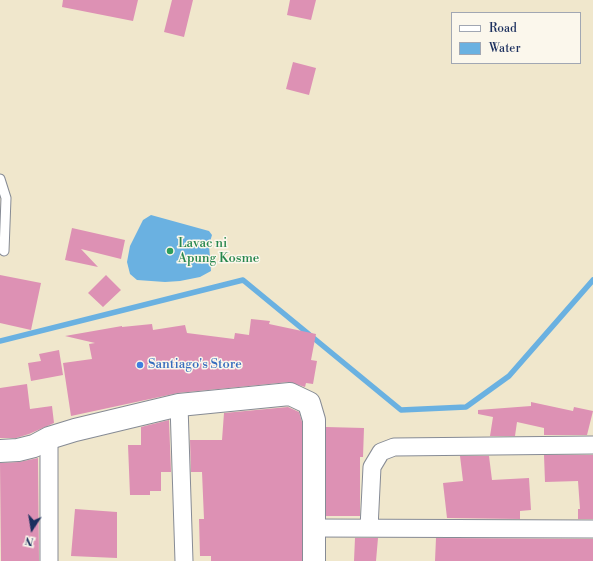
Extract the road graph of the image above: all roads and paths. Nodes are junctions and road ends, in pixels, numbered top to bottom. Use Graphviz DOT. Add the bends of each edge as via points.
graph roads {
  1 [pos="0,179"];
  2 [pos="4,251"];
  3 [pos="179,405"];
  4 [pos="49,438"];
  5 [pos="593,445"];
  6 [pos="0,451"];
  7 [pos="313,528"];
  8 [pos="369,528"];
  9 [pos="593,529"];
  10 [pos="49,561"];
  11 [pos="184,561"];
  12 [pos="314,561"];
  1 -- 2 [label="lane" via="6,198"];
  3 -- 4 [label="street"];
  3 -- 7 [label="street" via="290,394 309,403 314,420"];
  3 -- 11 [label="street"];
  4 -- 6 [label="street" via="34,446"];
  4 -- 10 [label="street"];
  5 -- 8 [label="street" via="394,447 381,452 372,467"];
  7 -- 8 [label="street"];
  7 -- 12 [label="street"];
  8 -- 9 [label="street"];
}
